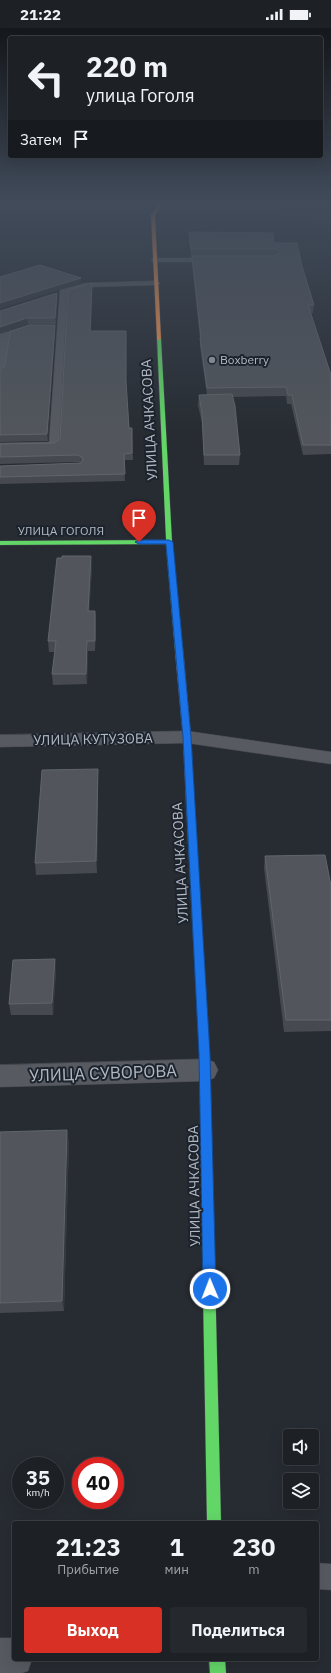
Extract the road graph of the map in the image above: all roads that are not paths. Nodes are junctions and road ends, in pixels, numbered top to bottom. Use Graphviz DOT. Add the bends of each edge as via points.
graph roads {
  1 [pos="156,283"];
  2 [pos="41,327"];
  3 [pos="3,336"];
  4 [pos="0,372"];
  5 [pos="0,446"];
  6 [pos="169,542"];
  7 [pos="0,543"];
  8 [pos="187,737"];
  9 [pos="0,741"];
  10 [pos="331,758"];
  11 [pos="205,1070"];
  12 [pos="0,1076"];
  13 [pos="214,1521"];
  14 [pos="319,1576"];
  15 [pos="331,1577"];
  16 [pos="0,1657"];
  17 [pos="12,1657"];
  18 [pos="217,1661"];
  19 [pos="218,1673"];
  1 -- 5 [label="lane" via="86,284 60,293 54,445"];
  1 -- 6 [label="main road, УЛИЦА АЧКАСОВА"];
  2 -- 3 [label="lane" via="28,327"];
  3 -- 4 [label="lane"];
  6 -- 7 [label="main road, УЛИЦА ГОГОЛЯ"];
  6 -- 8 [label="main road, УЛИЦА АЧКАСОВА"];
  8 -- 9 [label="street, УЛИЦА КУТУЗОВА"];
  8 -- 10 [label="street, УЛИЦА КУТУЗОВА"];
  8 -- 11 [label="main road, УЛИЦА АЧКАСОВА"];
  11 -- 12 [label="street, УЛИЦА СУВОРОВА"];
  11 -- 13 [label="main road, УЛИЦА АЧКАСОВА"];
  14 -- 15 [label="lane"];
  16 -- 17 [label="street"];
  18 -- 19 [label="main road"];
}
